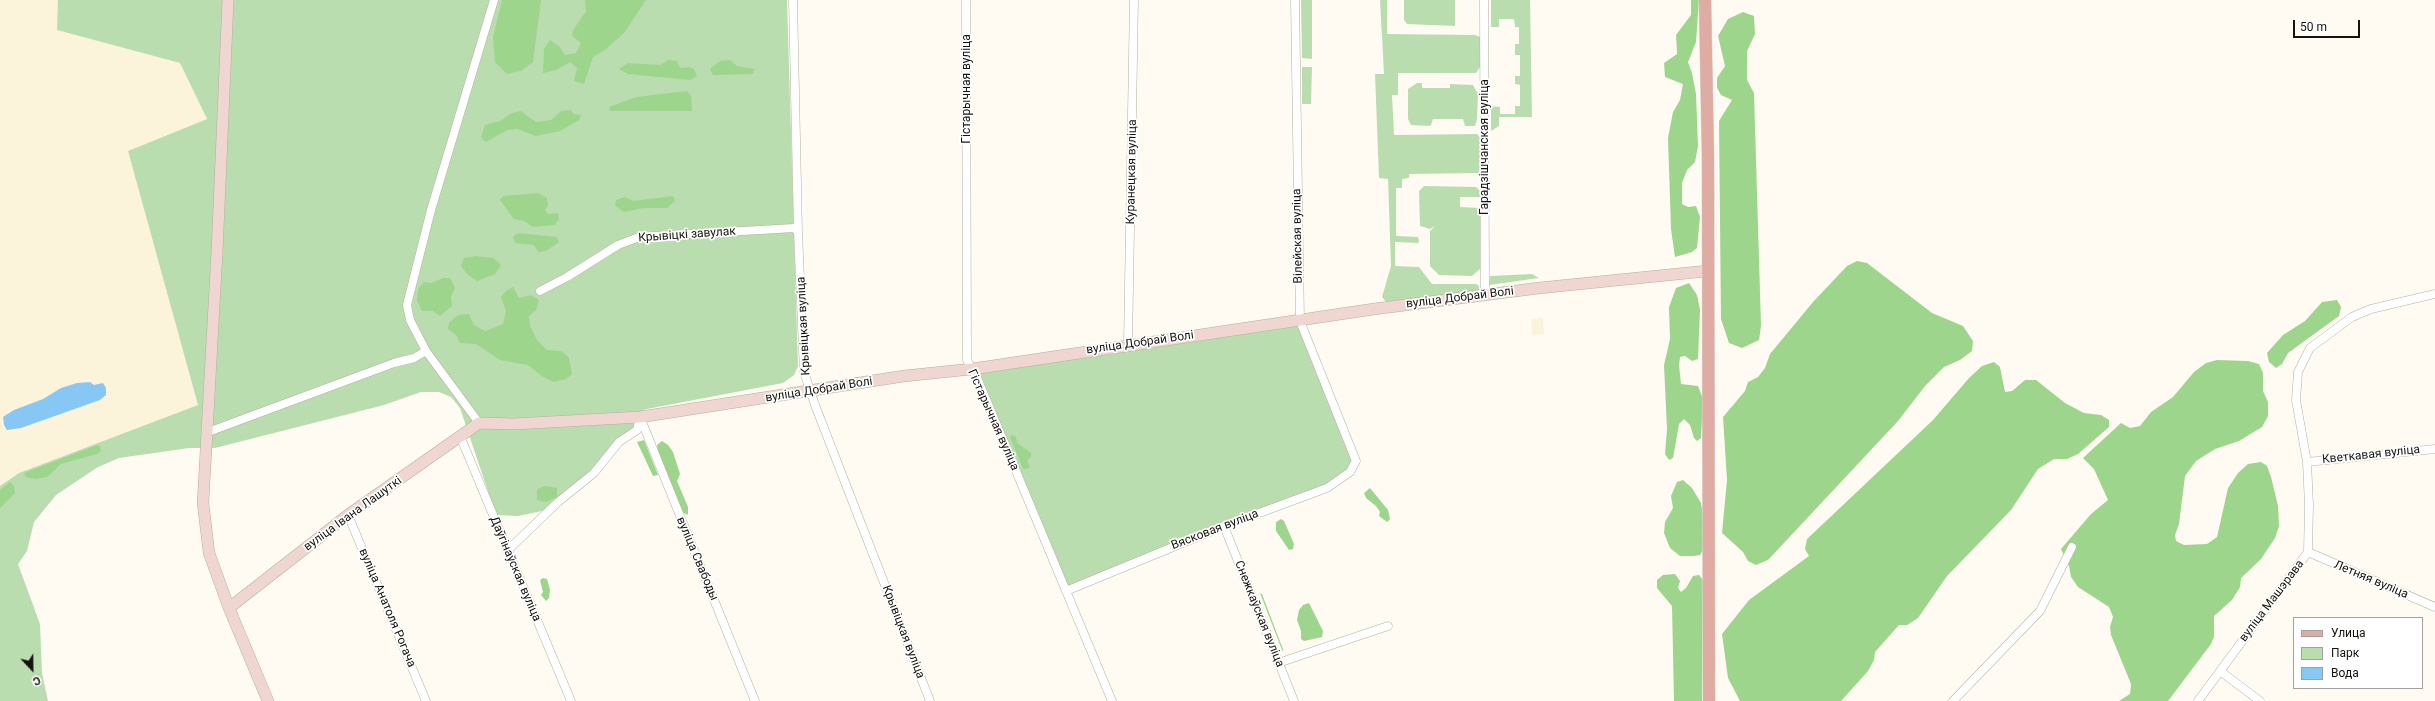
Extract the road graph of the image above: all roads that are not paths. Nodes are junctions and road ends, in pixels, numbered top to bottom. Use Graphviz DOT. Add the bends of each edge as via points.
graph roads {
  1 [pos="228,0"];
  2 [pos="494,0"];
  3 [pos="793,0"];
  4 [pos="966,0"];
  5 [pos="1134,0"];
  6 [pos="1295,0"];
  7 [pos="1484,0"];
  8 [pos="1705,0"];
  9 [pos="798,232"];
  10 [pos="1708,271"];
  11 [pos="540,291"];
  12 [pos="2435,294"];
  13 [pos="1485,295"];
  14 [pos="1300,321"];
  15 [pos="1128,344"];
  16 [pos="426,351"];
  17 [pos="972,369"];
  18 [pos="809,390"];
  19 [pos="640,417"];
  20 [pos="479,423"];
  21 [pos="208,432"];
  22 [pos="460,436"];
  23 [pos="2435,449"];
  24 [pos="1356,461"];
  25 [pos="2307,462"];
  26 [pos="348,515"];
  27 [pos="1224,526"];
  28 [pos="2072,547"];
  29 [pos="507,550"];
  30 [pos="2308,552"];
  31 [pos="1066,590"];
  32 [pos="2435,607"];
  33 [pos="229,608"];
  34 [pos="1388,626"];
  35 [pos="1278,664"];
  36 [pos="2220,671"];
  37 [pos="268,701"];
  38 [pos="426,701"];
  39 [pos="571,701"];
  40 [pos="755,701"];
  41 [pos="930,701"];
  42 [pos="1112,701"];
  43 [pos="1294,701"];
  44 [pos="1709,701"];
  45 [pos="1953,701"];
  46 [pos="2198,701"];
  47 [pos="2260,701"];
  1 -- 21 [label="street"];
  2 -- 16 [label="street" via="431,210 407,305 410,320"];
  3 -- 9 [label="street, Крывіцкая вуліца"];
  4 -- 17 [label="street, Гістарычная вуліца" via="967,360"];
  5 -- 15 [label="street, Куранецкая вуліца"];
  6 -- 14 [label="street, Вілейская вуліца"];
  7 -- 13 [label="street, Гарадзішчанская вуліца"];
  8 -- 10 [label="main road"];
  9 -- 11 [label="street, Крывіцкі завулак" via="794,228 639,237 618,245"];
  9 -- 18 [label="street, Крывіцкая вуліца" via="804,372"];
  10 -- 13 [label="street, вуліца Добрай Волі"];
  10 -- 44 [label="main road"];
  12 -- 25 [label="street, вуліца Машэрава" via="2371,308 2352,317 2310,348 2298,372 2296,400"];
  13 -- 14 [label="street, вуліца Добрай Волі"];
  14 -- 15 [label="street, вуліца Добрай Волі"];
  14 -- 24 [label="street, Вілейская вуліца"];
  15 -- 17 [label="street, вуліца Добрай Волі"];
  16 -- 20 [label="street"];
  16 -- 21 [label="street" via="414,358 394,363"];
  17 -- 18 [label="street, вуліца Добрай Волі"];
  17 -- 31 [label="street, Гістарычная вуліца"];
  18 -- 19 [label="street, вуліца Добрай Волі"];
  18 -- 41 [label="street, Крывіцкая вуліца"];
  19 -- 20 [label="street, вуліца Добрай Волі" via="514,424"];
  19 -- 29 [label="street" via="637,430 619,442 594,473 558,502"];
  19 -- 40 [label="street, вуліца Свабоды"];
  20 -- 22 [label="street, вуліца Івана Лашуткі"];
  21 -- 33 [label="street" via="204,518 209,553"];
  22 -- 26 [label="street, вуліца Івана Лашуткі"];
  22 -- 29 [label="street, Даўгінаўская вуліца"];
  23 -- 25 [label="street, Кветкавая вуліца"];
  24 -- 27 [label="street, Вясковая вуліца" via="1350,472 1327,488"];
  25 -- 30 [label="street, вуліца Машэрава" via="2310,505"];
  26 -- 33 [label="street, вуліца Івана Лашуткі"];
  26 -- 38 [label="street, вуліца Анатоля Рогача"];
  27 -- 31 [label="street, Вясковая вуліца"];
  27 -- 35 [label="street, Снежкаўская вуліца"];
  28 -- 45 [label="street" via="2040,611"];
  29 -- 39 [label="street, Даўгінаўская вуліца"];
  30 -- 32 [label="street, Летняя вуліца"];
  30 -- 36 [label="street, вуліца Машэрава"];
  31 -- 42 [label="street, Гістарычная вуліца"];
  33 -- 37 [label="street"];
  34 -- 35 [label="street"];
  35 -- 43 [label="street, Снежкаўская вуліца"];
  36 -- 46 [label="street, вуліца Машэрава"];
  36 -- 47 [label="street"];
}
